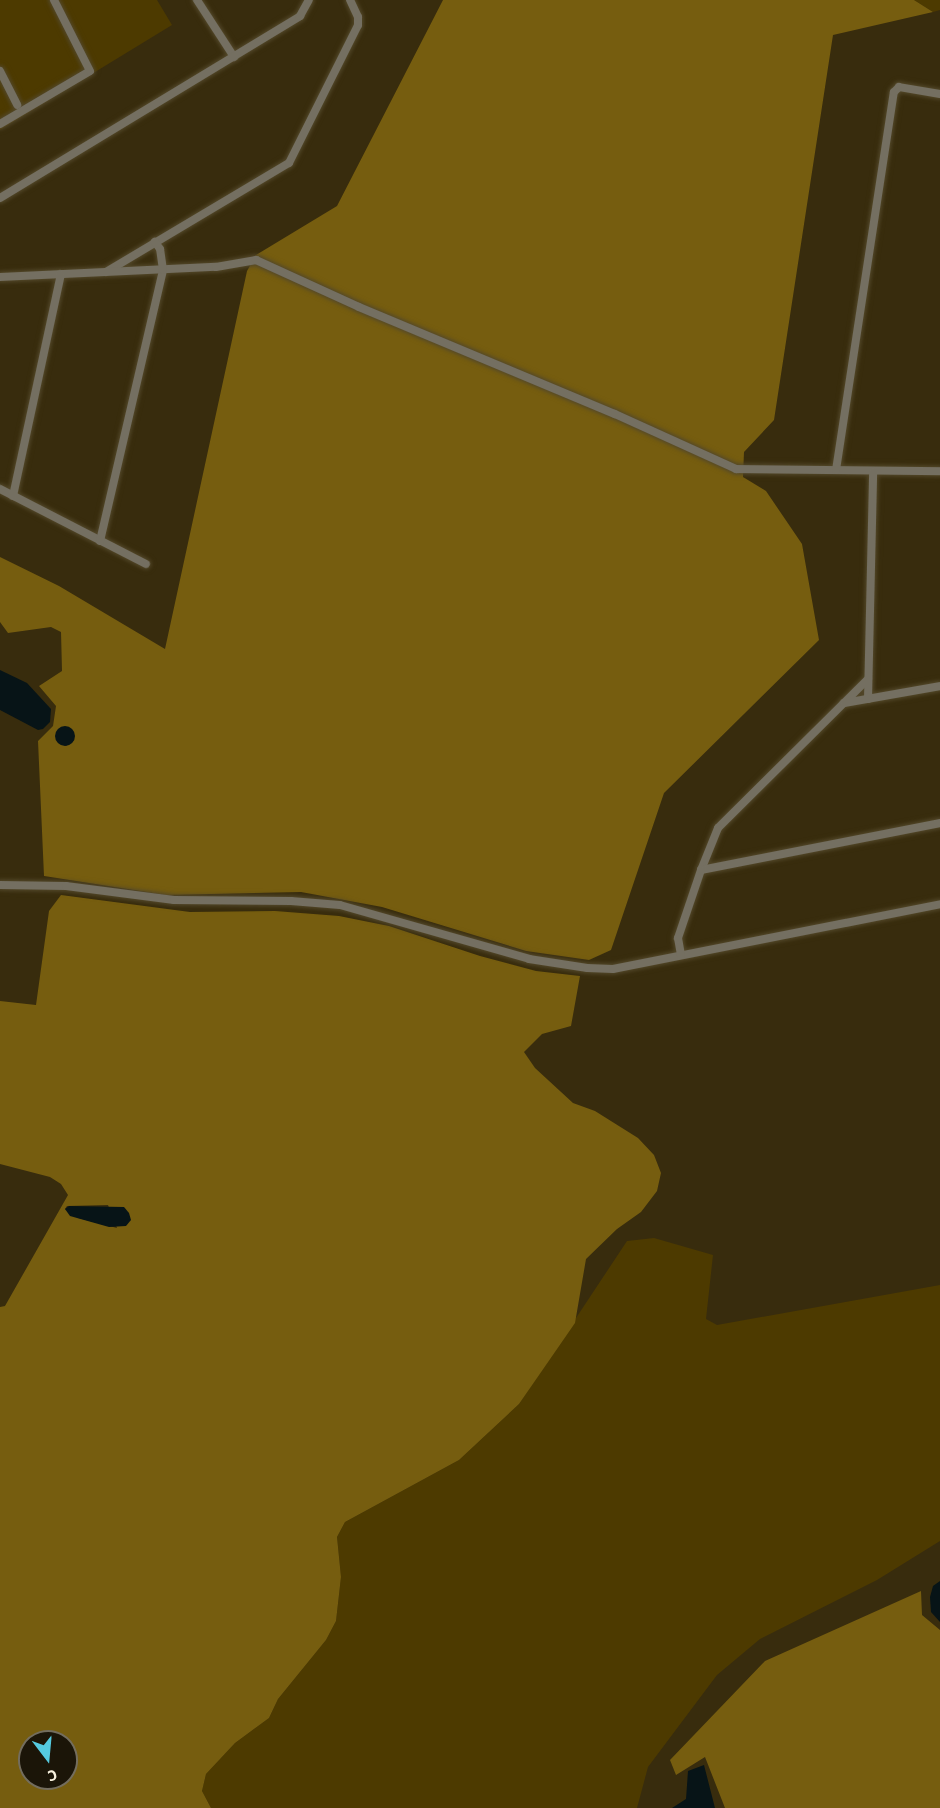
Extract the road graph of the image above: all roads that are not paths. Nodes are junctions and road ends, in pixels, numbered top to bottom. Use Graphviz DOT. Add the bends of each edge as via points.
graph roads {
  1 [pos="54,0"];
  2 [pos="197,0"];
  3 [pos="309,0"];
  4 [pos="350,0"];
  5 [pos="234,57"];
  6 [pos="0,71"];
  7 [pos="940,94"];
  8 [pos="17,105"];
  9 [pos="0,124"];
  10 [pos="0,198"];
  11 [pos="155,242"];
  12 [pos="163,270"];
  13 [pos="105,272"];
  14 [pos="61,274"];
  15 [pos="0,277"];
  16 [pos="836,470"];
  17 [pos="873,471"];
  18 [pos="940,471"];
  19 [pos="0,489"];
  20 [pos="13,496"];
  21 [pos="100,541"];
  22 [pos="146,564"];
  23 [pos="868,679"];
  24 [pos="940,686"];
  25 [pos="868,699"];
  26 [pos="844,703"];
  27 [pos="940,823"];
  28 [pos="701,870"];
  29 [pos="0,885"];
  30 [pos="940,904"];
  31 [pos="681,955"];
  1 -- 9 [label="street" via="90,71"];
  2 -- 5 [label="street"];
  3 -- 5 [label="street" via="300,16"];
  4 -- 11 [label="street" via="358,25 289,163"];
  5 -- 10 [label="street"];
  6 -- 8 [label="street"];
  7 -- 16 [label="street" via="899,87 894,92"];
  11 -- 12 [label="street"];
  11 -- 13 [label="street"];
  12 -- 13 [label="street"];
  12 -- 16 [label="street" via="256,260 736,469"];
  12 -- 21 [label="street"];
  13 -- 14 [label="street"];
  14 -- 15 [label="street"];
  14 -- 20 [label="street"];
  16 -- 17 [label="street"];
  17 -- 18 [label="street"];
  17 -- 23 [label="street"];
  19 -- 20 [label="street"];
  20 -- 21 [label="street"];
  21 -- 22 [label="street"];
  23 -- 25 [label="street"];
  23 -- 26 [label="street"];
  24 -- 25 [label="street"];
  25 -- 26 [label="street"];
  26 -- 28 [label="street" via="718,828"];
  27 -- 28 [label="street"];
  28 -- 31 [label="street" via="678,938"];
  29 -- 31 [label="street" via="36,885 174,900 340,905 481,947 587,968 633,966"];
  30 -- 31 [label="street"];
}
